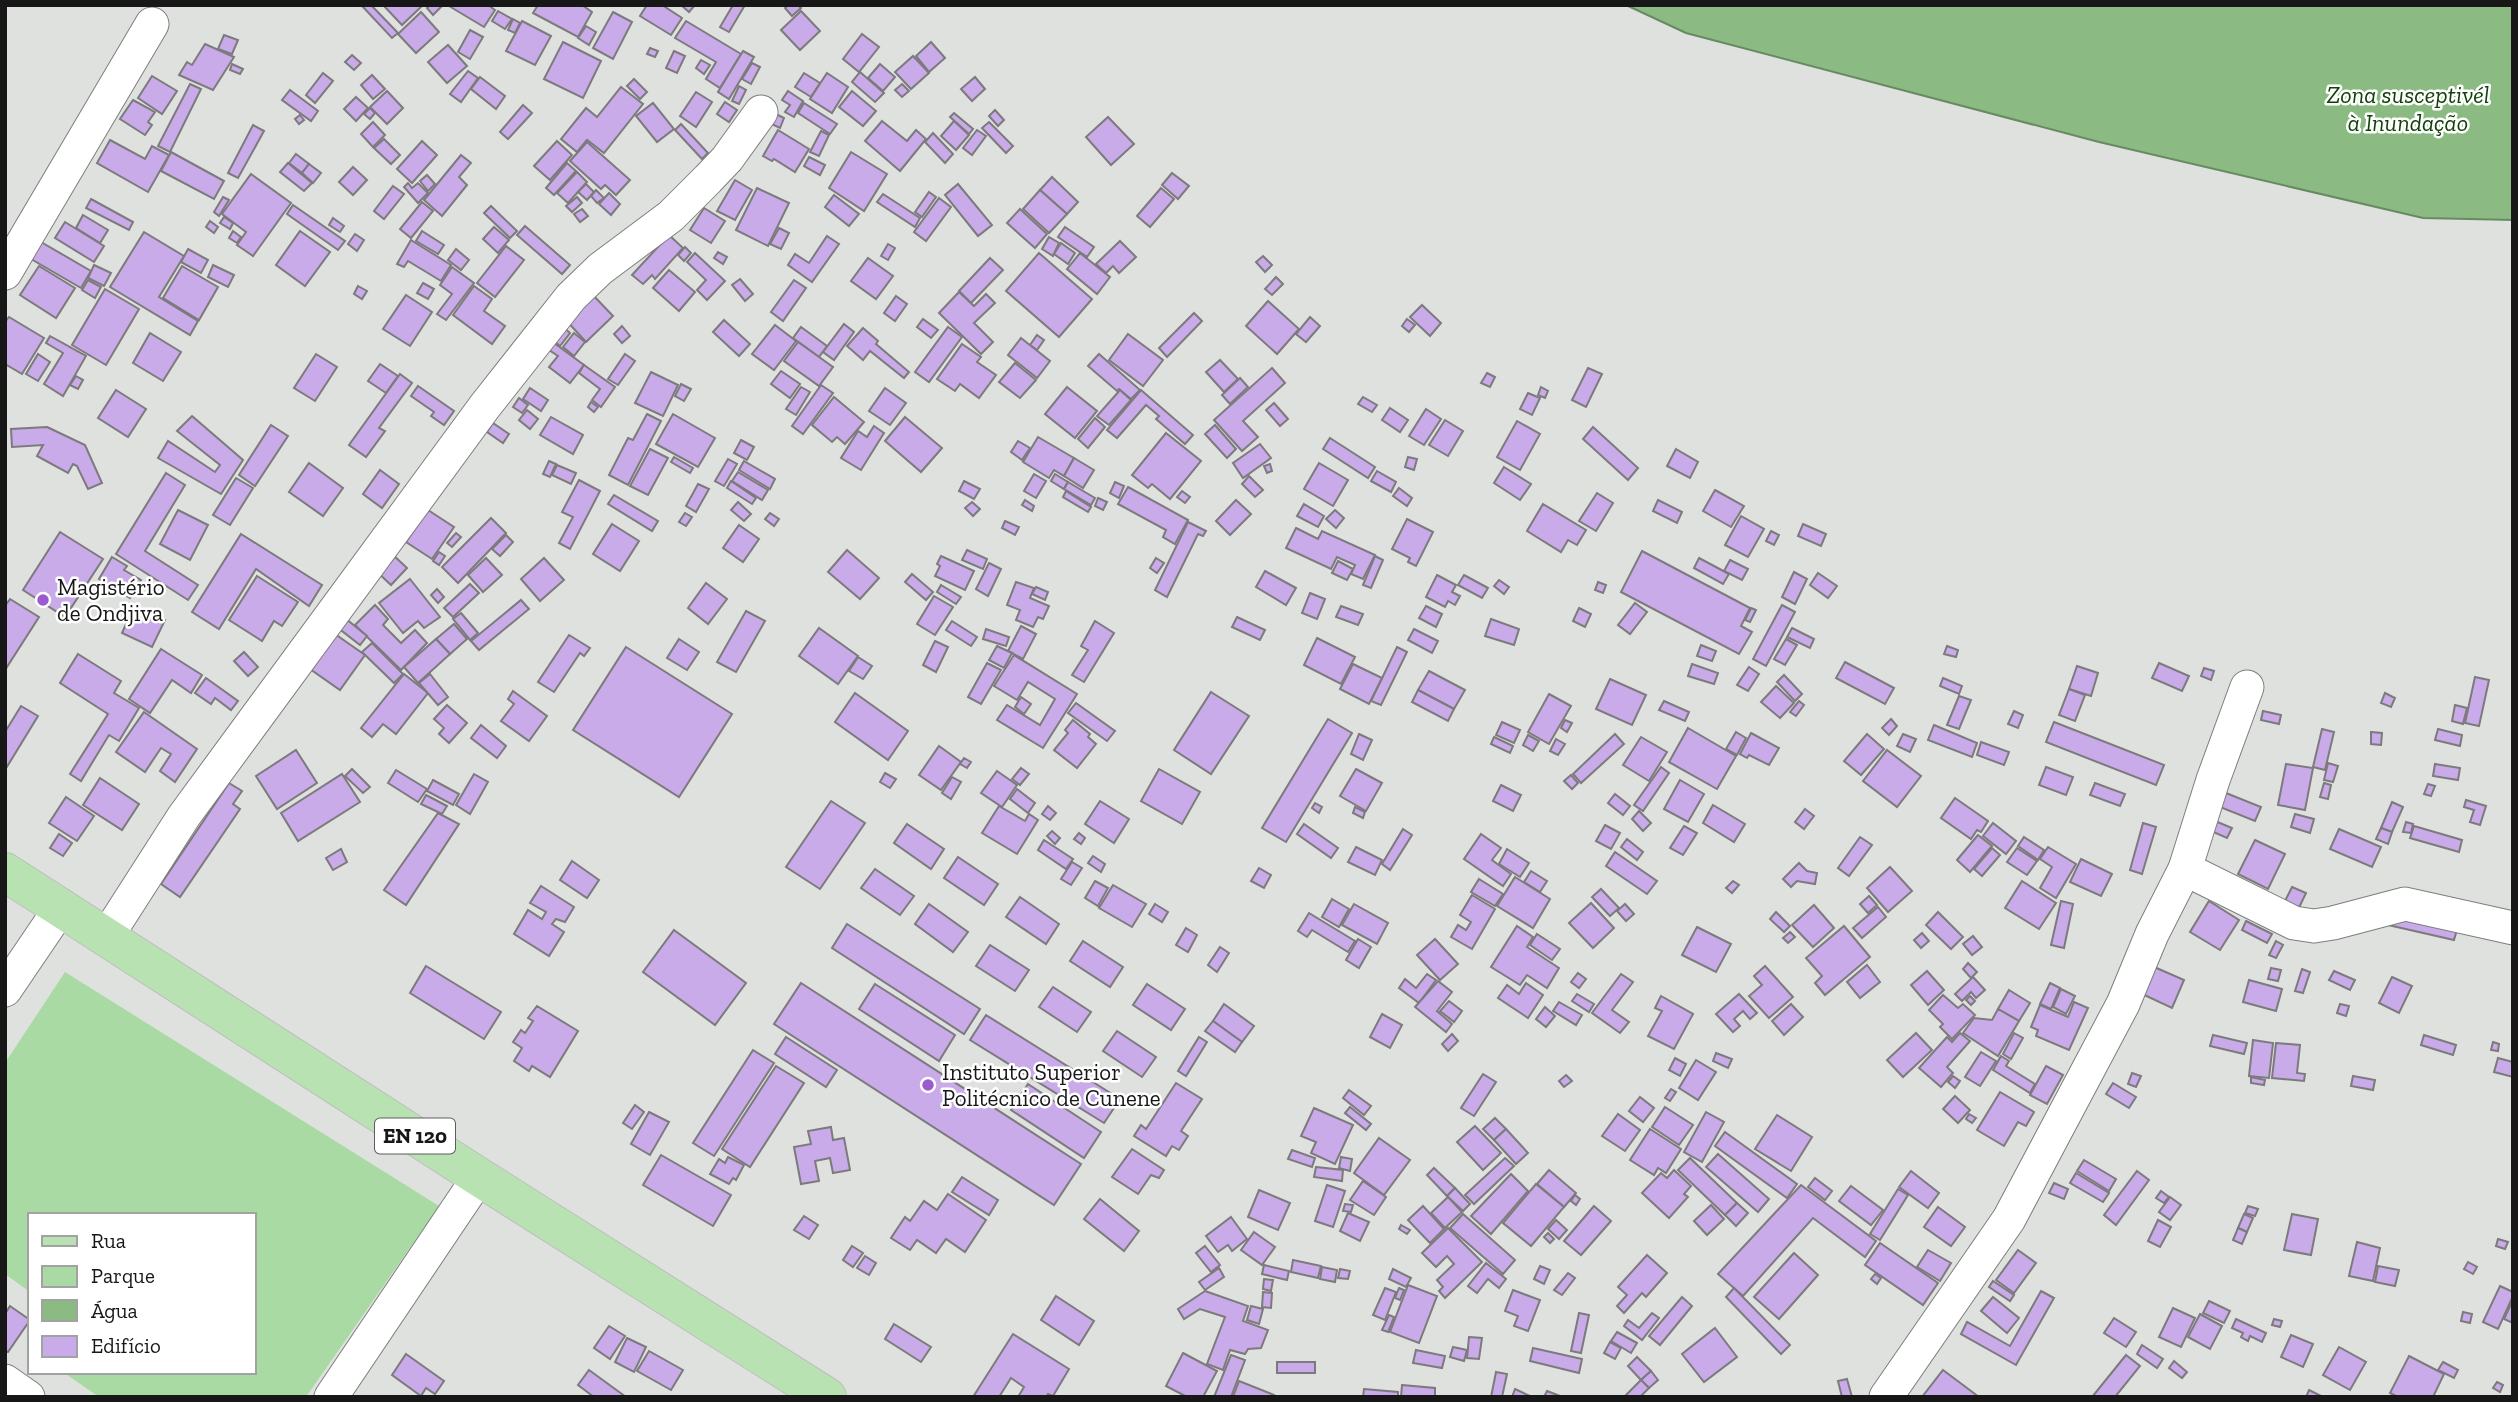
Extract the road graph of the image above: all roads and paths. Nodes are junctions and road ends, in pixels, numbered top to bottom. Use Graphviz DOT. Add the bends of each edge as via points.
graph roads {
  1 [pos="152,24"];
  2 [pos="761,112"];
  3 [pos="5,273"];
  4 [pos="2247,687"];
  5 [pos="2185,869"];
  6 [pos="5,872"];
  7 [pos="61,906"];
  8 [pos="2513,928"];
  9 [pos="107,936"];
  10 [pos="5,990"];
  11 [pos="479,1177"];
  12 [pos="5,1381"];
  13 [pos="28,1397"];
  14 [pos="331,1397"];
  15 [pos="827,1397"];
  16 [pos="1886,1397"];
  1 -- 3 [label="street"];
  2 -- 9 [label="street" via="727,159 671,216 600,269 570,298 485,406 184,816"];
  4 -- 5 [label="street"];
  5 -- 8 [label="street" via="2294,923 2333,923 2405,904"];
  5 -- 16 [label="street" via="2123,1003 2009,1219"];
  6 -- 7 [label="main road, EN 120"];
  7 -- 9 [label="main road, EN 120"];
  7 -- 10 [label="street"];
  9 -- 11 [label="main road, EN 120"];
  11 -- 14 [label="street"];
  11 -- 15 [label="main road, EN 120"];
  12 -- 13 [label="street"];
}
